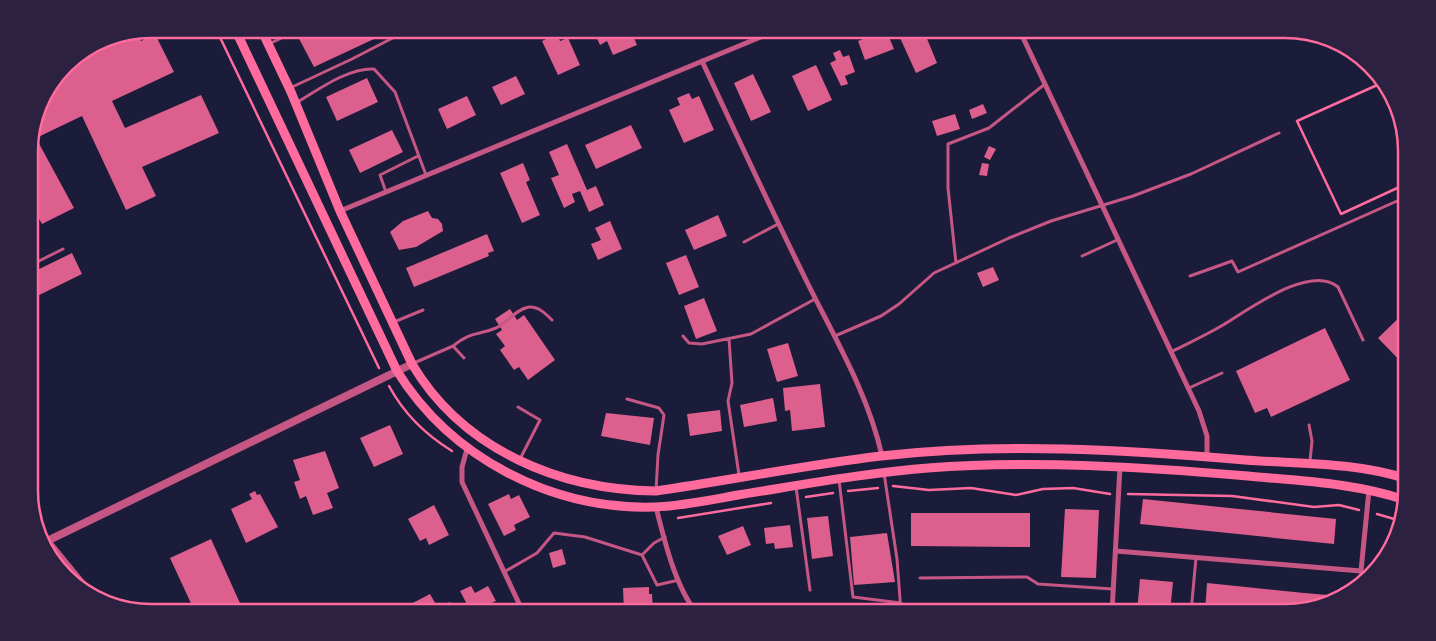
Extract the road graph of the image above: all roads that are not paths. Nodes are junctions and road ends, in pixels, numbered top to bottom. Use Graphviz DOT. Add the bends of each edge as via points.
graph roads {
  1 [pos="239,38"];
  2 [pos="265,38"];
  3 [pos="281,38"];
  4 [pos="393,38"];
  5 [pos="758,38"];
  6 [pos="1023,38"];
  7 [pos="268,44"];
  8 [pos="702,61"];
  9 [pos="1045,84"];
  10 [pos="289,88"];
  11 [pos="296,103"];
  12 [pos="1279,133"];
  13 [pos="418,156"];
  14 [pos="427,176"];
  15 [pos="387,192"];
  16 [pos="1398,201"];
  17 [pos="1101,205"];
  18 [pos="340,212"];
  19 [pos="778,224"];
  20 [pos="1117,240"];
  21 [pos="744,242"];
  22 [pos="63,249"];
  23 [pos="1082,256"];
  24 [pos="38,262"];
  25 [pos="956,263"];
  26 [pos="1190,276"];
  27 [pos="815,299"];
  28 [pos="424,310"];
  29 [pos="552,320"];
  30 [pos="392,323"];
  31 [pos="683,336"];
  32 [pos="835,336"];
  33 [pos="729,339"];
  34 [pos="1363,340"];
  35 [pos="454,346"];
  36 [pos="1172,352"];
  37 [pos="464,358"];
  38 [pos="412,364"];
  39 [pos="397,371"];
  40 [pos="1222,373"];
  41 [pos="1188,389"];
  42 [pos="627,399"];
  43 [pos="518,407"];
  44 [pos="1309,425"];
  45 [pos="467,449"];
  46 [pos="882,456"];
  47 [pos="1207,456"];
  48 [pos="519,461"];
  49 [pos="1310,464"];
  50 [pos="1120,467"];
  51 [pos="884,473"];
  52 [pos="1398,477"];
  53 [pos="740,478"];
  54 [pos="839,479"];
  55 [pos="796,486"];
  56 [pos="1369,490"];
  57 [pos="656,491"];
  58 [pos="1398,498"];
  59 [pos="656,507"];
  60 [pos="665,537"];
  61 [pos="48,538"];
  62 [pos="1116,551"];
  63 [pos="642,555"];
  64 [pos="1196,558"];
  65 [pos="1361,571"];
  66 [pos="504,572"];
  67 [pos="920,578"];
  68 [pos="679,580"];
  69 [pos="1114,589"];
  70 [pos="810,590"];
  71 [pos="900,603"];
  72 [pos="1113,603"];
  73 [pos="1192,603"];
  74 [pos="520,604"];
  75 [pos="690,604"];
  1 -- 39 [label="main road"];
  2 -- 7 [label="main road"];
  3 -- 7 [label="lane"];
  4 -- 10 [label="lane"];
  5 -- 8 [label="street"];
  6 -- 9 [label="street"];
  7 -- 10 [label="main road"];
  8 -- 14 [label="street"];
  8 -- 19 [label="street"];
  9 -- 17 [label="street"];
  9 -- 25 [label="lane" via="989,128 948,144 948,188"];
  10 -- 11 [label="main road"];
  11 -- 13 [label="lane" via="363,69 374,70 395,92"];
  11 -- 18 [label="main road"];
  12 -- 17 [label="lane" via="1192,174"];
  13 -- 14 [label="lane"];
  13 -- 15 [label="lane" via="380,175"];
  14 -- 15 [label="street"];
  15 -- 18 [label="street"];
  16 -- 26 [label="lane" via="1238,272 1232,261"];
  17 -- 20 [label="street"];
  17 -- 25 [label="lane" via="1037,226"];
  18 -- 30 [label="main road"];
  19 -- 21 [label="lane"];
  19 -- 27 [label="street"];
  20 -- 23 [label="lane"];
  20 -- 36 [label="street"];
  22 -- 24 [label="lane"];
  25 -- 32 [label="lane" via="934,274 881,316"];
  27 -- 32 [label="street"];
  27 -- 33 [label="lane" via="756,332"];
  28 -- 30 [label="lane"];
  29 -- 35 [label="lane" via="539,309 530,307 520,310 497,328 466,335"];
  30 -- 38 [label="main road"];
  31 -- 33 [label="lane" via="694,344"];
  32 -- 46 [label="street" via="871,415"];
  33 -- 53 [label="lane" via="732,383 728,401"];
  34 -- 36 [label="lane" via="1338,287 1333,283 1320,282 1272,294"];
  35 -- 37 [label="lane"];
  35 -- 38 [label="lane"];
  36 -- 41 [label="street"];
  38 -- 39 [label="street"];
  38 -- 48 [label="main road" via="444,406 479,438"];
  39 -- 45 [label="main road" via="431,417"];
  39 -- 61 [label="street"];
  40 -- 41 [label="lane"];
  41 -- 47 [label="street" via="1207,436"];
  42 -- 57 [label="lane" via="659,408 664,415"];
  43 -- 48 [label="lane" via="540,420"];
  44 -- 49 [label="lane" via="1312,441"];
  45 -- 59 [label="main road" via="502,471 541,488 609,504"];
  45 -- 66 [label="street" via="462,482"];
  46 -- 47 [label="main road" via="1057,449"];
  46 -- 53 [label="main road"];
  47 -- 49 [label="main road"];
  48 -- 57 [label="main road" via="592,486"];
  49 -- 52 [label="main road"];
  50 -- 51 [label="main road" via="994,465"];
  50 -- 56 [label="main road" via="1248,476"];
  50 -- 62 [label="street"];
  51 -- 54 [label="main road"];
  51 -- 71 [label="lane"];
  53 -- 57 [label="main road"];
  54 -- 55 [label="main road"];
  54 -- 71 [label="lane" via="853,597"];
  55 -- 59 [label="main road"];
  55 -- 70 [label="lane"];
  56 -- 58 [label="main road"];
  56 -- 65 [label="street"];
  59 -- 60 [label="street"];
  60 -- 63 [label="lane"];
  60 -- 68 [label="street"];
  62 -- 64 [label="street"];
  62 -- 69 [label="street"];
  63 -- 66 [label="lane" via="585,537 554,533 536,553"];
  63 -- 68 [label="lane" via="657,585"];
  64 -- 65 [label="street"];
  64 -- 73 [label="lane"];
  66 -- 74 [label="street"];
  67 -- 69 [label="lane" via="1027,577 1038,584"];
  68 -- 75 [label="street"];
  69 -- 72 [label="street"];
}
